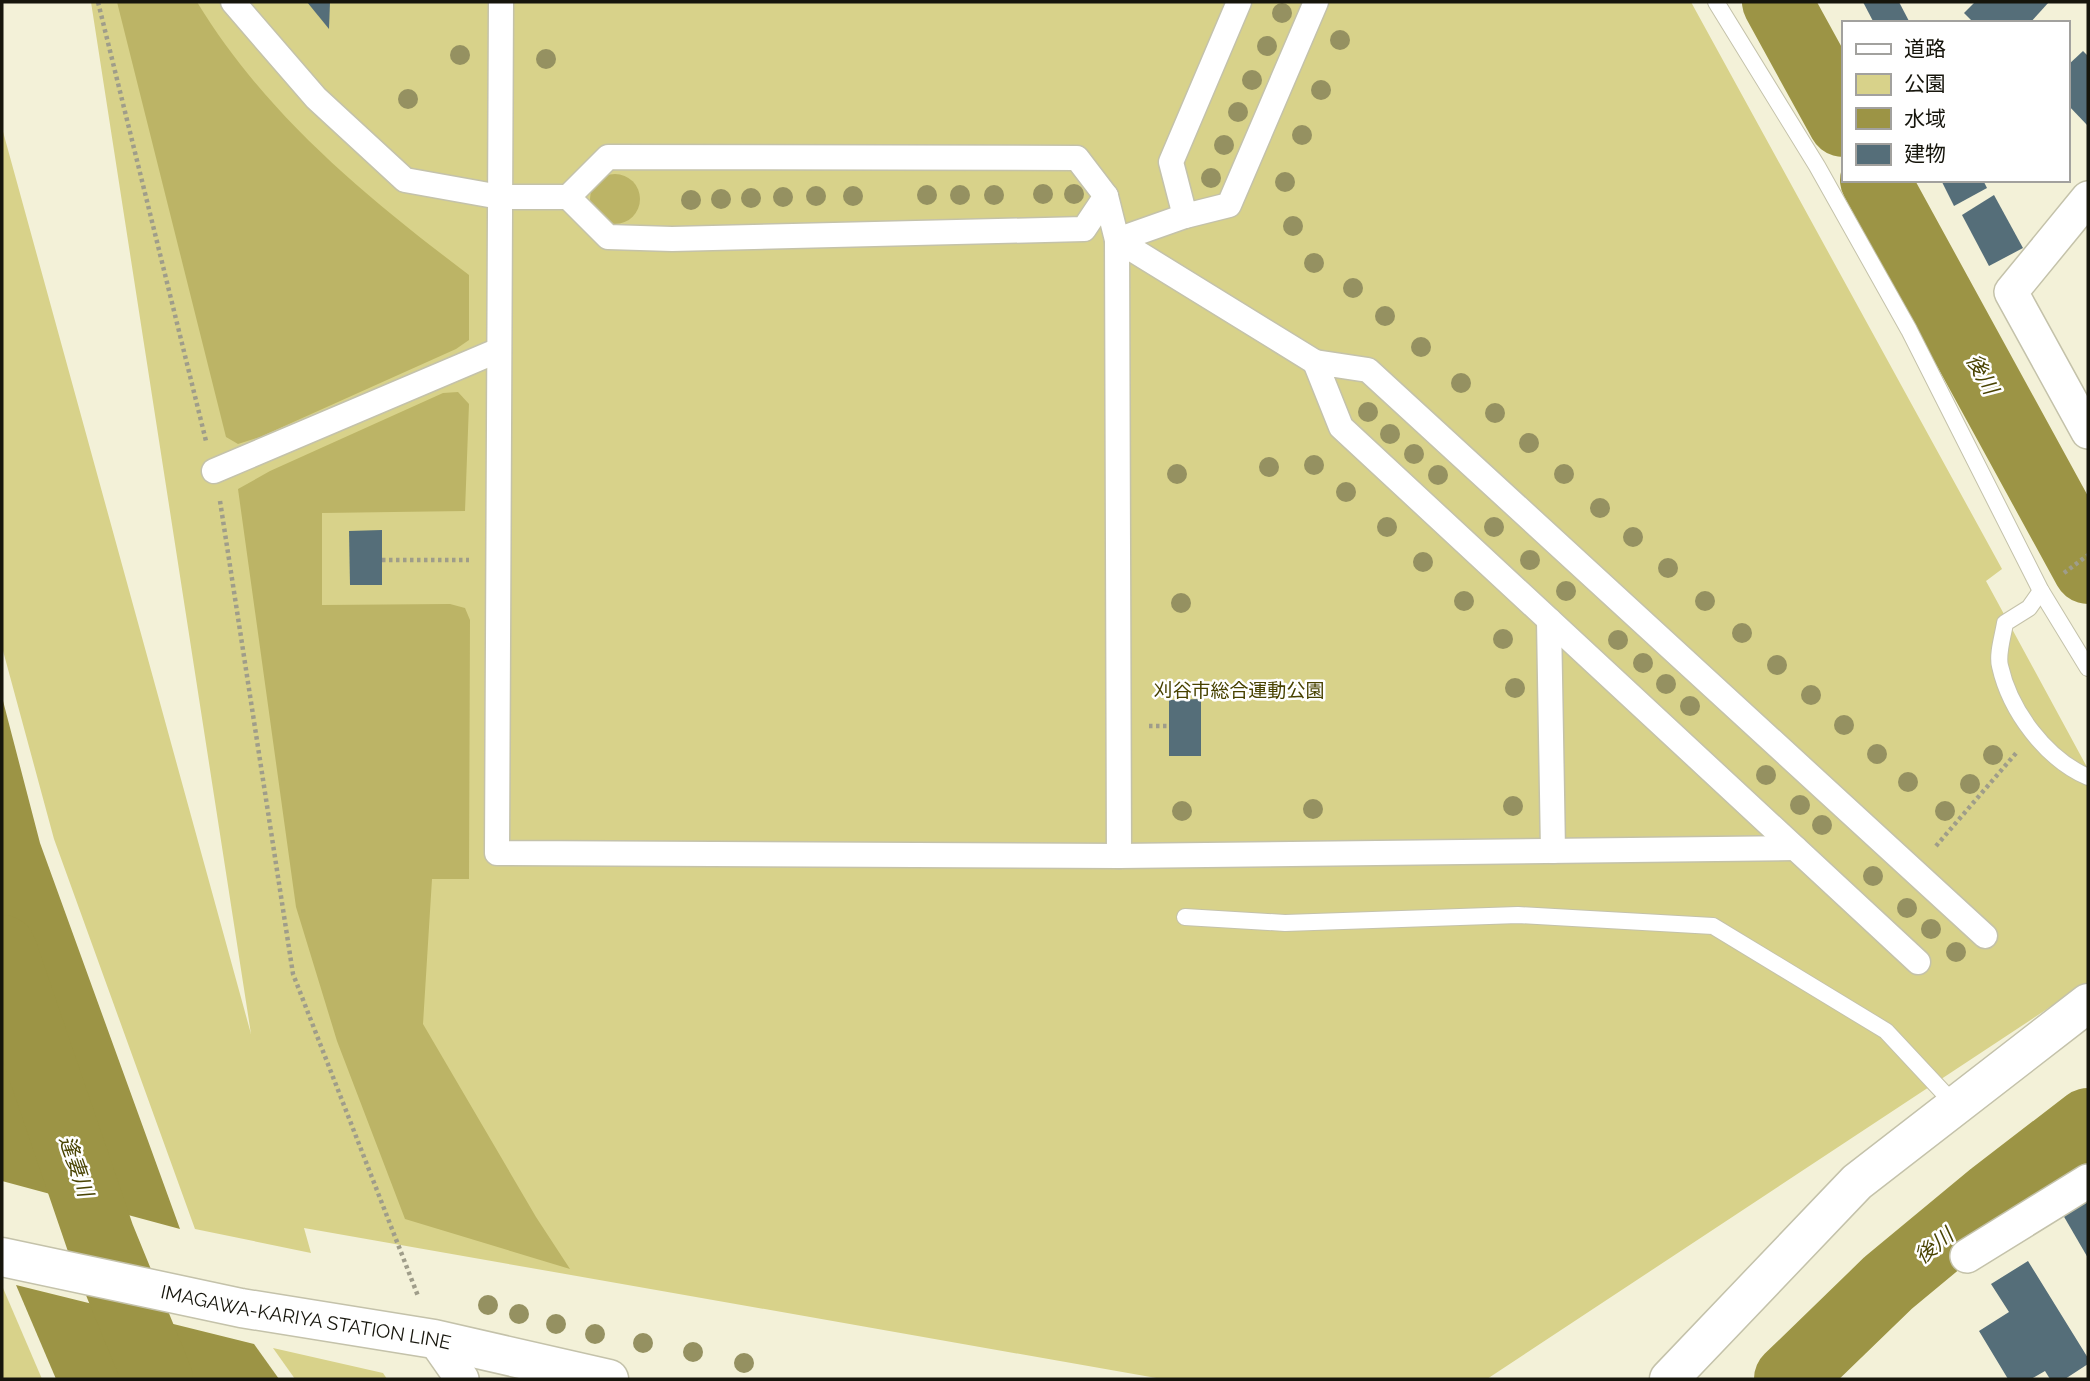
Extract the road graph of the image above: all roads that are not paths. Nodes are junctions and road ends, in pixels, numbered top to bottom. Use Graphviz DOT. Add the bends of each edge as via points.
graph roads {
  1 [pos="233,2"];
  2 [pos="500,2"];
  3 [pos="1239,2"];
  4 [pos="1316,2"];
  5 [pos="1717,2"];
  6 [pos="1106,196"];
  7 [pos="500,197"];
  8 [pos="568,197"];
  9 [pos="2088,198"];
  10 [pos="1185,216"];
  11 [pos="1117,240"];
  12 [pos="499,350"];
  13 [pos="1315,362"];
  14 [pos="2088,432"];
  15 [pos="214,471"];
  16 [pos="2041,591"];
  17 [pos="1549,620"];
  18 [pos="2088,668"];
  19 [pos="2088,777"];
  20 [pos="1795,848"];
  21 [pos="1553,851"];
  22 [pos="1119,856"];
  23 [pos="1185,917"];
  24 [pos="1985,936"];
  25 [pos="1918,962"];
  26 [pos="2088,1003"];
  27 [pos="1956,1106"];
  28 [pos="2088,1181"];
  29 [pos="1967,1256"];
  30 [pos="2,1257"];
  31 [pos="434,1339"];
  32 [pos="462,1379"];
  33 [pos="609,1379"];
  34 [pos="1669,1379"];
  1 -- 7 [label="street" via="316,98 405,180"];
  2 -- 7 [label="street"];
  3 -- 10 [label="street" via="1171,162"];
  4 -- 10 [label="street" via="1229,205"];
  5 -- 16 [label="lane" via="1909,330"];
  6 -- 8 [label="street" via="1084,229 672,239 608,237"];
  6 -- 8 [label="street" via="1077,158 608,158"];
  6 -- 11 [label="street"];
  7 -- 8 [label="street"];
  7 -- 12 [label="street"];
  9 -- 14 [label="street" via="2011,292"];
  10 -- 11 [label="street"];
  11 -- 13 [label="street"];
  11 -- 22 [label="street"];
  12 -- 15 [label="street"];
  12 -- 22 [label="street" via="497,853"];
  13 -- 17 [label="street" via="1341,427"];
  13 -- 24 [label="street" via="1368,370"];
  16 -- 18 [label="lane"];
  16 -- 19 [label="lane" via="2029,608 2005,623 1999,665 2026,726 2067,768"];
  17 -- 20 [label="street"];
  17 -- 21 [label="street"];
  20 -- 21 [label="street"];
  20 -- 25 [label="street"];
  21 -- 22 [label="street"];
  23 -- 27 [label="lane" via="1285,923 1518,915 1713,926 1886,1031"];
  26 -- 27 [label="main road"];
  27 -- 34 [label="main road" via="1857,1182"];
  28 -- 29 [label="street"];
  30 -- 31 [label="main road, IMAGAWA-KARIYA STATION LINE" via="241,1308"];
  31 -- 32 [label="street"];
  31 -- 33 [label="main road, IMAGAWA-KARIYA STATION LINE"];
}
